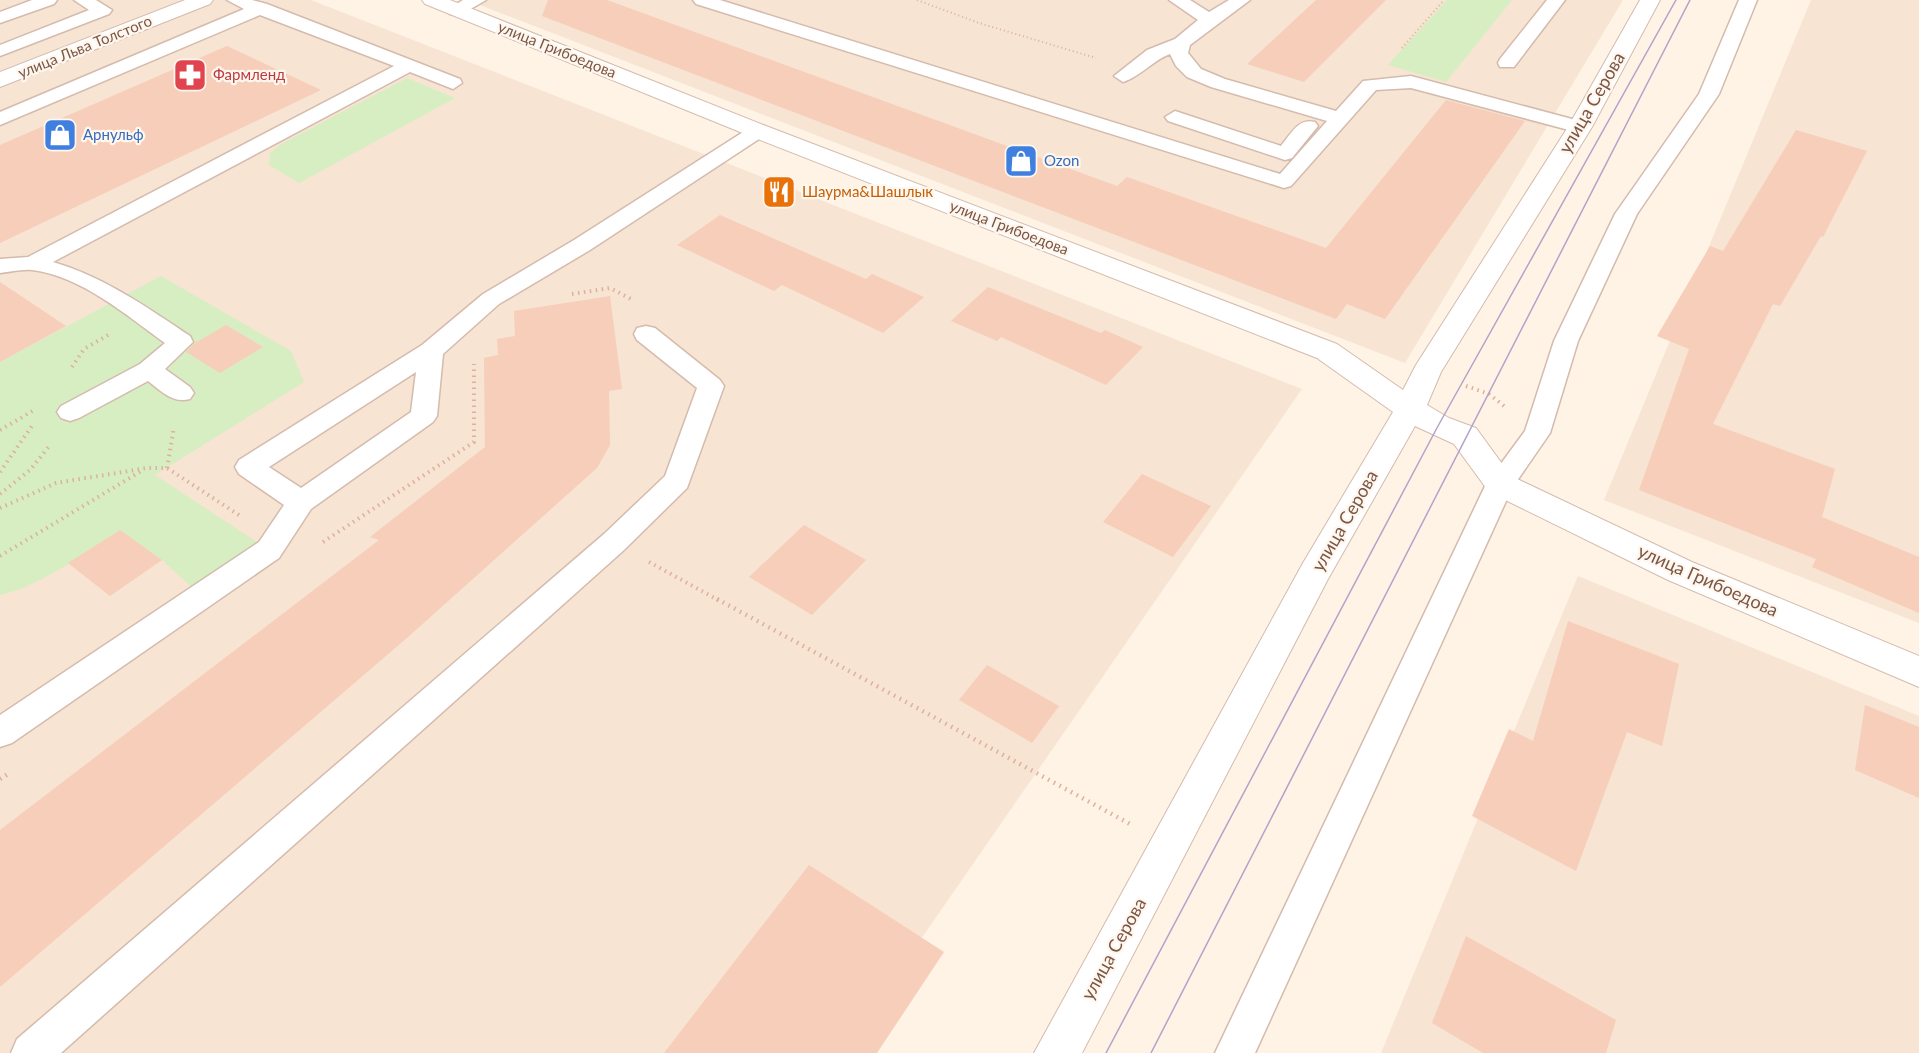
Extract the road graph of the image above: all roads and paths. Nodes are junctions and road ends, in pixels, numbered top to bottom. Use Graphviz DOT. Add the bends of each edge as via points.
graph roads {
  1 [pos="48,0"];
  2 [pos="83,0"];
  3 [pos="203,0"];
  4 [pos="236,0"];
  5 [pos="432,0"];
  6 [pos="702,0"];
  7 [pos="917,0"];
  8 [pos="1178,0"];
  9 [pos="1241,0"];
  10 [pos="1444,0"];
  11 [pos="1556,0"];
  12 [pos="1650,0"];
  13 [pos="1748,0"];
  14 [pos="466,5"];
  15 [pos="261,8"];
  16 [pos="0,18"];
  17 [pos="1209,20"];
  18 [pos="1181,43"];
  19 [pos="0,51"];
  20 [pos="1507,63"];
  21 [pos="409,65"];
  22 [pos="1128,73"];
  23 [pos="0,80"];
  24 [pos="453,84"];
  25 [pos="1370,85"];
  26 [pos="1318,112"];
  27 [pos="1175,117"];
  28 [pos="1339,118"];
  29 [pos="0,119"];
  30 [pos="1580,128"];
  31 [pos="758,131"];
  32 [pos="33,263"];
  33 [pos="0,266"];
  34 [pos="646,334"];
  35 [pos="431,351"];
  36 [pos="149,370"];
  37 [pos="181,393"];
  38 [pos="38,408"];
  39 [pos="1410,409"];
  40 [pos="70,412"];
  41 [pos="0,430"];
  42 [pos="147,468"];
  43 [pos="167,468"];
  44 [pos="1500,484"];
  45 [pos="0,494"];
  46 [pos="301,502"];
  47 [pos="0,508"];
  48 [pos="276,539"];
  49 [pos="0,556"];
  50 [pos="646,560"];
  51 [pos="1919,672"];
  52 [pos="0,733"];
  53 [pos="1170,846"];
  54 [pos="32,1053"];
  55 [pos="1057,1053"];
  56 [pos="1235,1053"];
  1 -- 16 [label="lane"];
  2 -- 19 [label="lane" via="102,10"];
  3 -- 23 [label="street, улица Льва Толстого"];
  4 -- 15 [label="lane"];
  5 -- 14 [label="street, улица Грибоедова"];
  6 -- 28 [label="lane" via="1284,182"];
  7 -- 22 [label="path"];
  8 -- 17 [label="lane"];
  9 -- 17 [label="lane"];
  10 -- 25 [label="path"];
  11 -- 20 [label="lane"];
  12 -- 30 [label="street, улица Серова"];
  13 -- 44 [label="lane" via="1709,94 1626,214 1566,341 1537,433"];
  14 -- 31 [label="street, улица Грибоедова"];
  15 -- 21 [label="lane"];
  15 -- 29 [label="lane"];
  17 -- 18 [label="lane"];
  18 -- 22 [label="lane" via="1153,54"];
  18 -- 26 [label="lane" via="1179,53 1194,73"];
  21 -- 24 [label="lane"];
  21 -- 32 [label="lane"];
  25 -- 28 [label="lane"];
  25 -- 30 [label="lane" via="1411,82"];
  26 -- 27 [label="lane" via="1285,154"];
  26 -- 28 [label="lane"];
  30 -- 39 [label="street, улица Серова" via="1426,372"];
  31 -- 35 [label="lane" via="491,299"];
  31 -- 39 [label="street, улица Грибоедова" via="1327,351"];
  32 -- 33 [label="lane"];
  32 -- 36 [label="lane" via="76,276 114,296 182,342"];
  34 -- 54 [label="lane" via="711,386 677,481 614,542"];
  35 -- 46 [label="lane" via="424,416"];
  35 -- 46 [label="lane" via="249,467"];
  36 -- 37 [label="lane"];
  36 -- 40 [label="lane"];
  37 -- 43 [label="path"];
  38 -- 41 [label="path"];
  39 -- 44 [label="street, улица Грибоедова" via="1465,436"];
  39 -- 53 [label="street, улица Серова" via="1315,572"];
  40 -- 45 [label="path" via="52,444 30,470"];
  42 -- 43 [label="path"];
  42 -- 47 [label="path" via="56,483"];
  42 -- 49 [label="path"];
  43 -- 48 [label="path"];
  44 -- 51 [label="street, улица Грибоедова" via="1680,571"];
  44 -- 56 [label="lane"];
  46 -- 48 [label="lane"];
  48 -- 52 [label="lane" via="269,550"];
  50 -- 53 [label="path"];
  53 -- 55 [label="street, улица Серова"];
}
